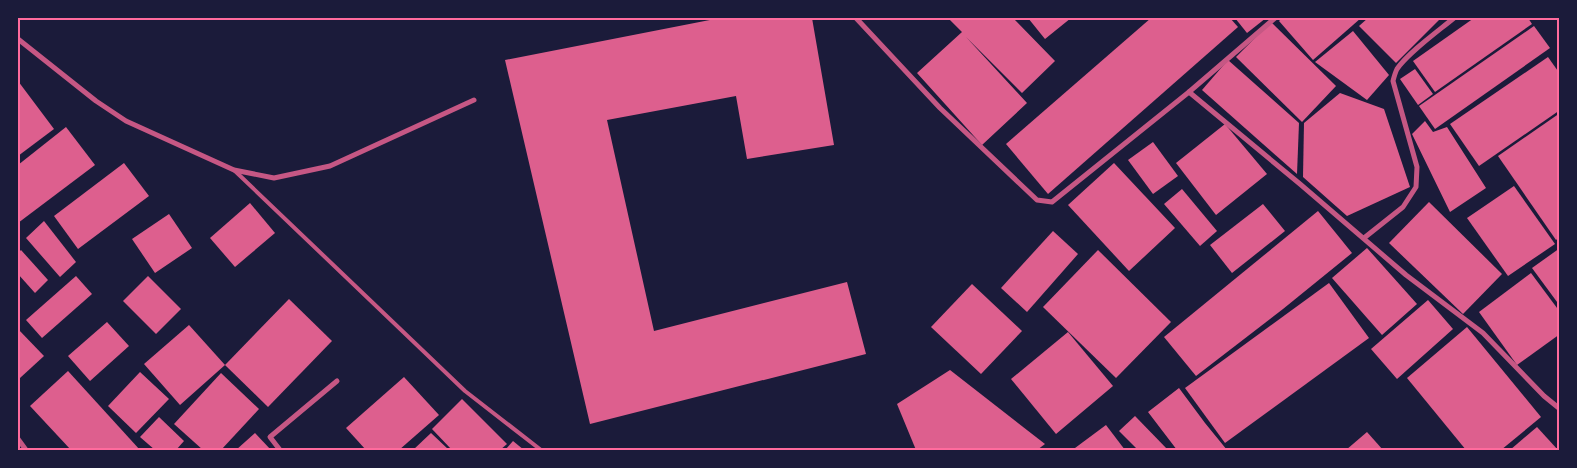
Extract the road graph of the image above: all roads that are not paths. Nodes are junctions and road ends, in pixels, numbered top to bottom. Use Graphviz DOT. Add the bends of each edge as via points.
graph roads {
  1 [pos="856,18"];
  2 [pos="1275,18"];
  3 [pos="1454,18"];
  4 [pos="18,39"];
  5 [pos="1189,92"];
  6 [pos="474,100"];
  7 [pos="234,170"];
  8 [pos="1364,238"];
  9 [pos="337,380"];
  10 [pos="1560,409"];
  11 [pos="18,439"];
  12 [pos="26,450"];
  13 [pos="280,450"];
  14 [pos="542,450"];
  1 -- 5 [label="street" via="940,108 1038,200 1046,202 1052,202"];
  2 -- 5 [label="street"];
  3 -- 8 [label="street" via="1397,69 1393,81 1418,167 1416,187 1403,207"];
  4 -- 7 [label="street" via="96,102 126,121"];
  5 -- 8 [label="street"];
  6 -- 7 [label="street" via="330,166 274,178"];
  7 -- 14 [label="lane" via="464,391"];
  8 -- 10 [label="street" via="1483,333"];
  9 -- 13 [label="street" via="270,437"];
  11 -- 12 [label="street"];
}
